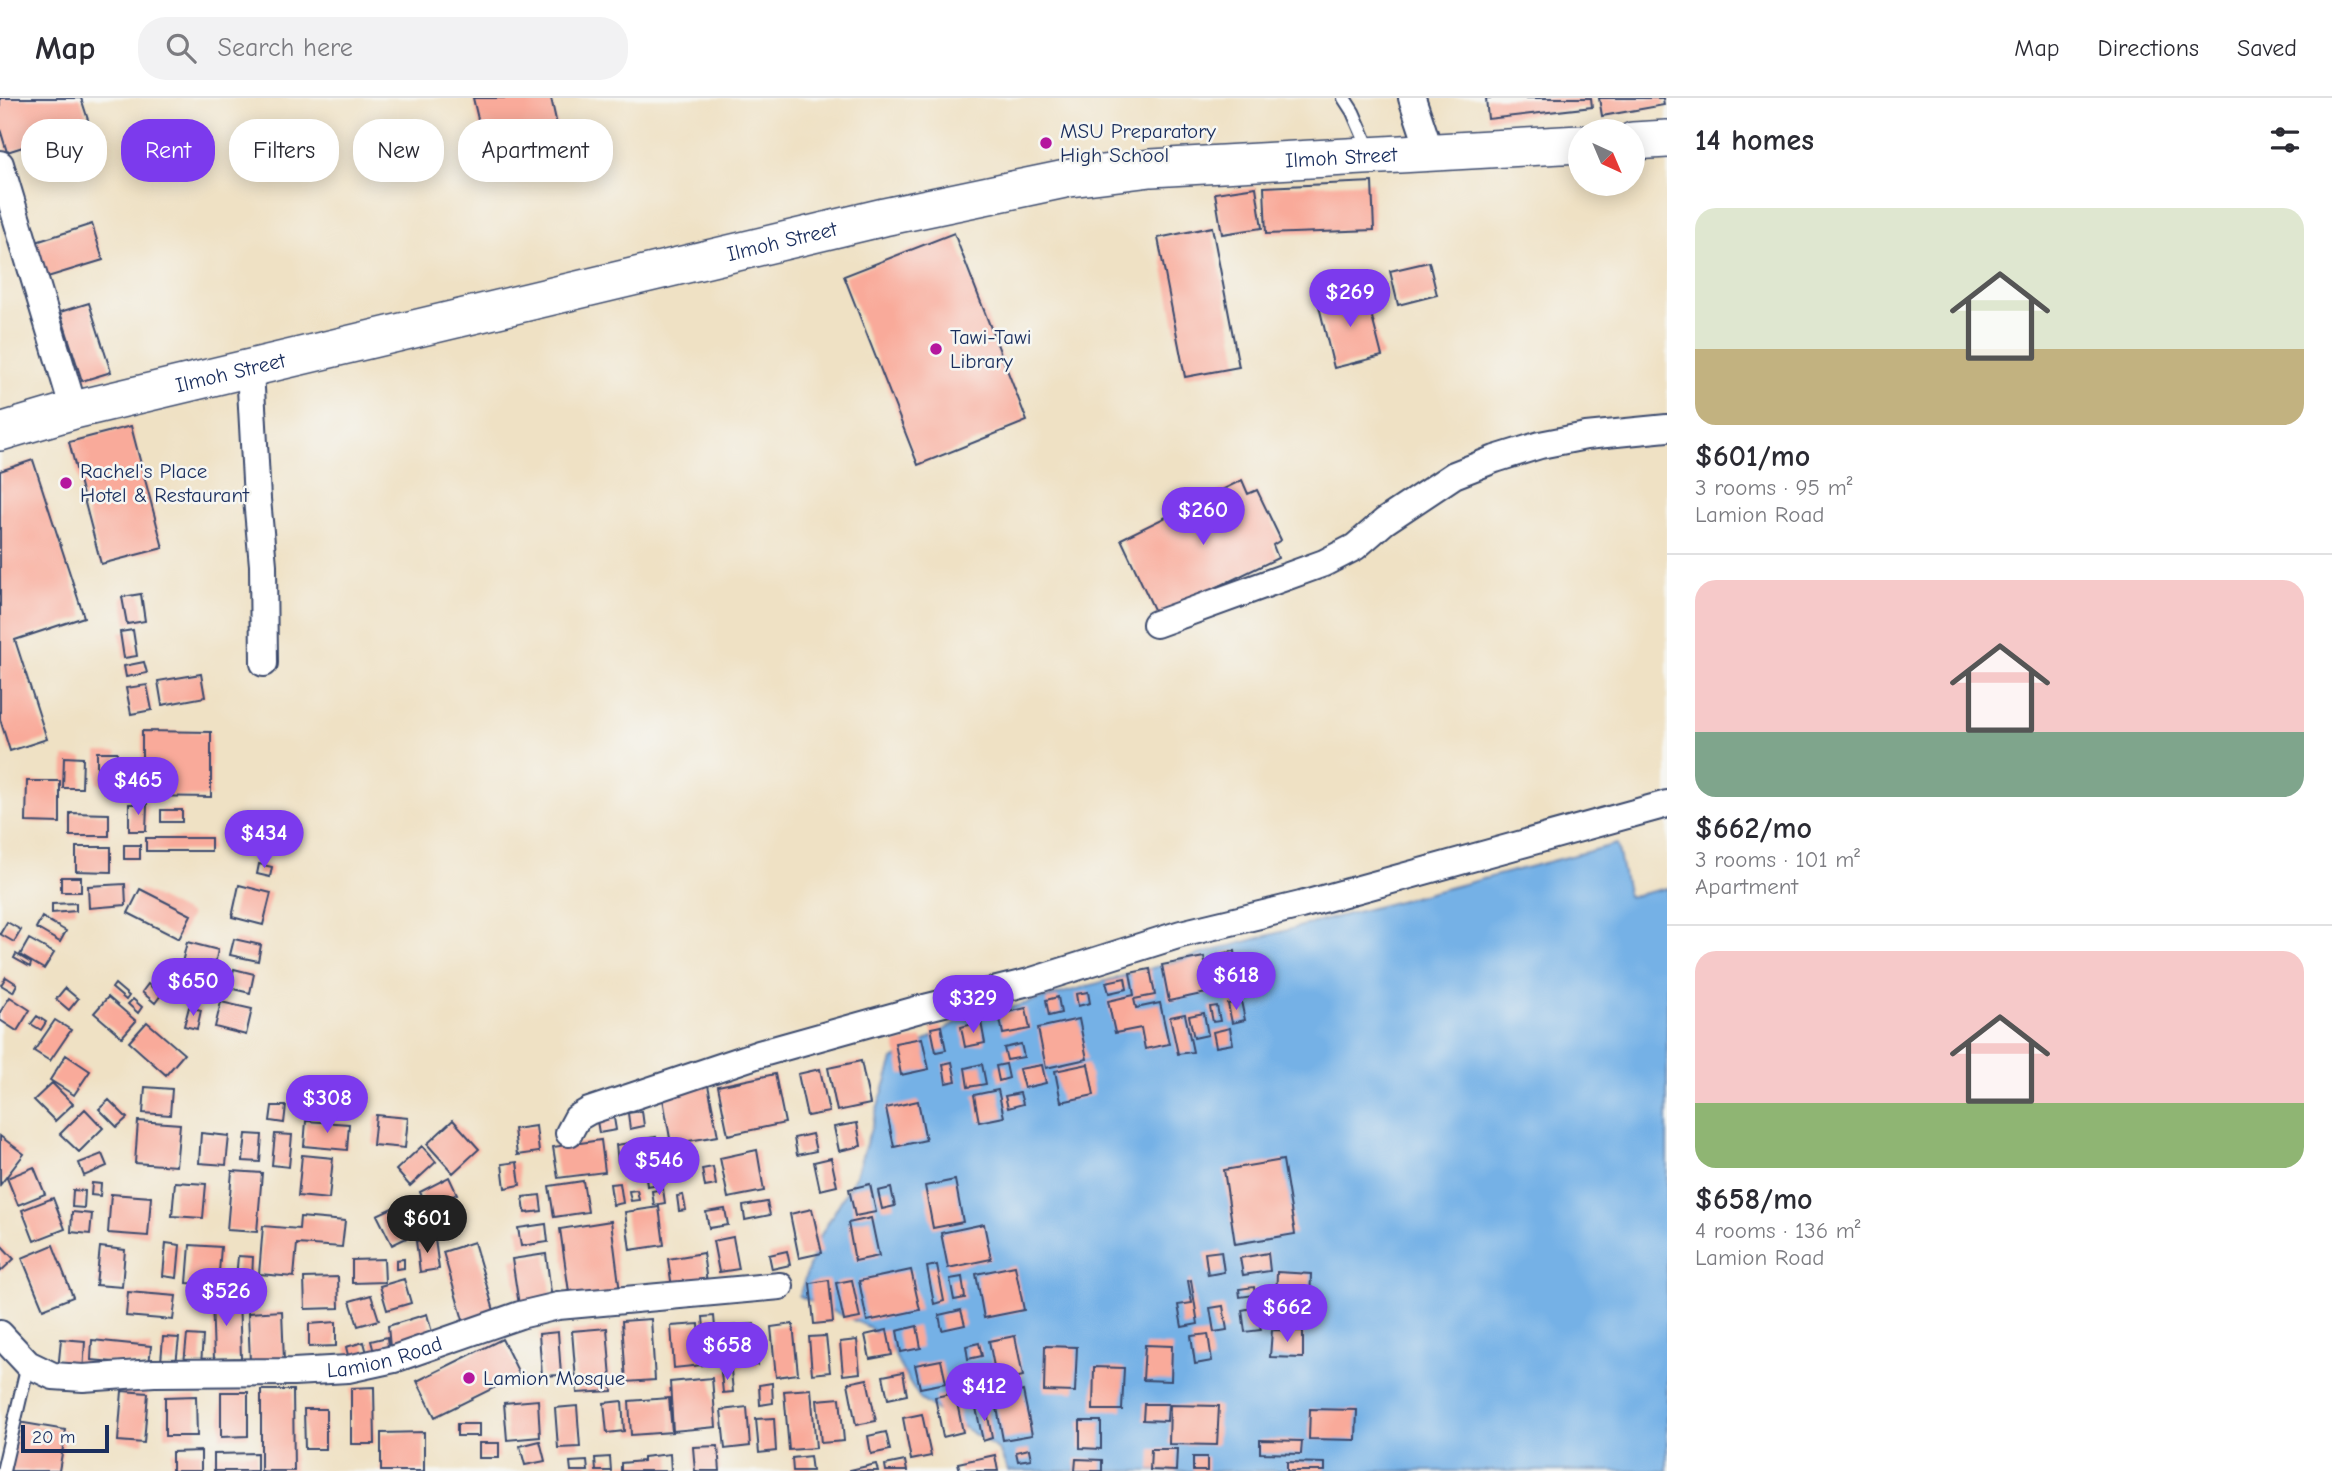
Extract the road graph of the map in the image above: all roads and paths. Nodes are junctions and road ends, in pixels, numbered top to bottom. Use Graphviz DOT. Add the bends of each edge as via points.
graph roads {
  1 [pos="1344,98"];
  2 [pos="1412,98"];
  3 [pos="1667,139"];
  4 [pos="1645,140"];
  5 [pos="1568,145"];
  6 [pos="1430,152"];
  7 [pos="1372,155"];
  8 [pos="0,164"];
  9 [pos="250,370"];
  10 [pos="74,410"];
  11 [pos="0,432"];
  12 [pos="1665,433"];
  13 [pos="1156,624"];
  14 [pos="264,663"];
  15 [pos="1667,804"];
  16 [pos="569,1133"];
  17 [pos="780,1286"];
  18 [pos="0,1334"];
  19 [pos="28,1364"];
  20 [pos="3,1471"];
  1 -- 7 [label="lane"];
  2 -- 6 [label="street"];
  3 -- 4 [label="street"];
  5 -- 6 [label="street, Ilmoh Street"];
  6 -- 7 [label="street, Ilmoh Street"];
  7 -- 9 [label="street, Ilmoh Street" via="1151,168 1070,178 884,217"];
  8 -- 10 [label="street"];
  9 -- 10 [label="street, Ilmoh Street"];
  9 -- 14 [label="street" via="263,565"];
  10 -- 11 [label="street, Ilmoh Street"];
  12 -- 13 [label="street" via="1586,436 1494,459 1454,475 1355,547 1324,563"];
  15 -- 16 [label="street" via="1181,934 1029,982 759,1054 589,1111 577,1118"];
  17 -- 19 [label="street, Lamion Road" via="558,1306 394,1359 348,1369 83,1378 53,1376"];
  18 -- 19 [label="street, Lamion Road"];
  19 -- 20 [label="lane"];
}
